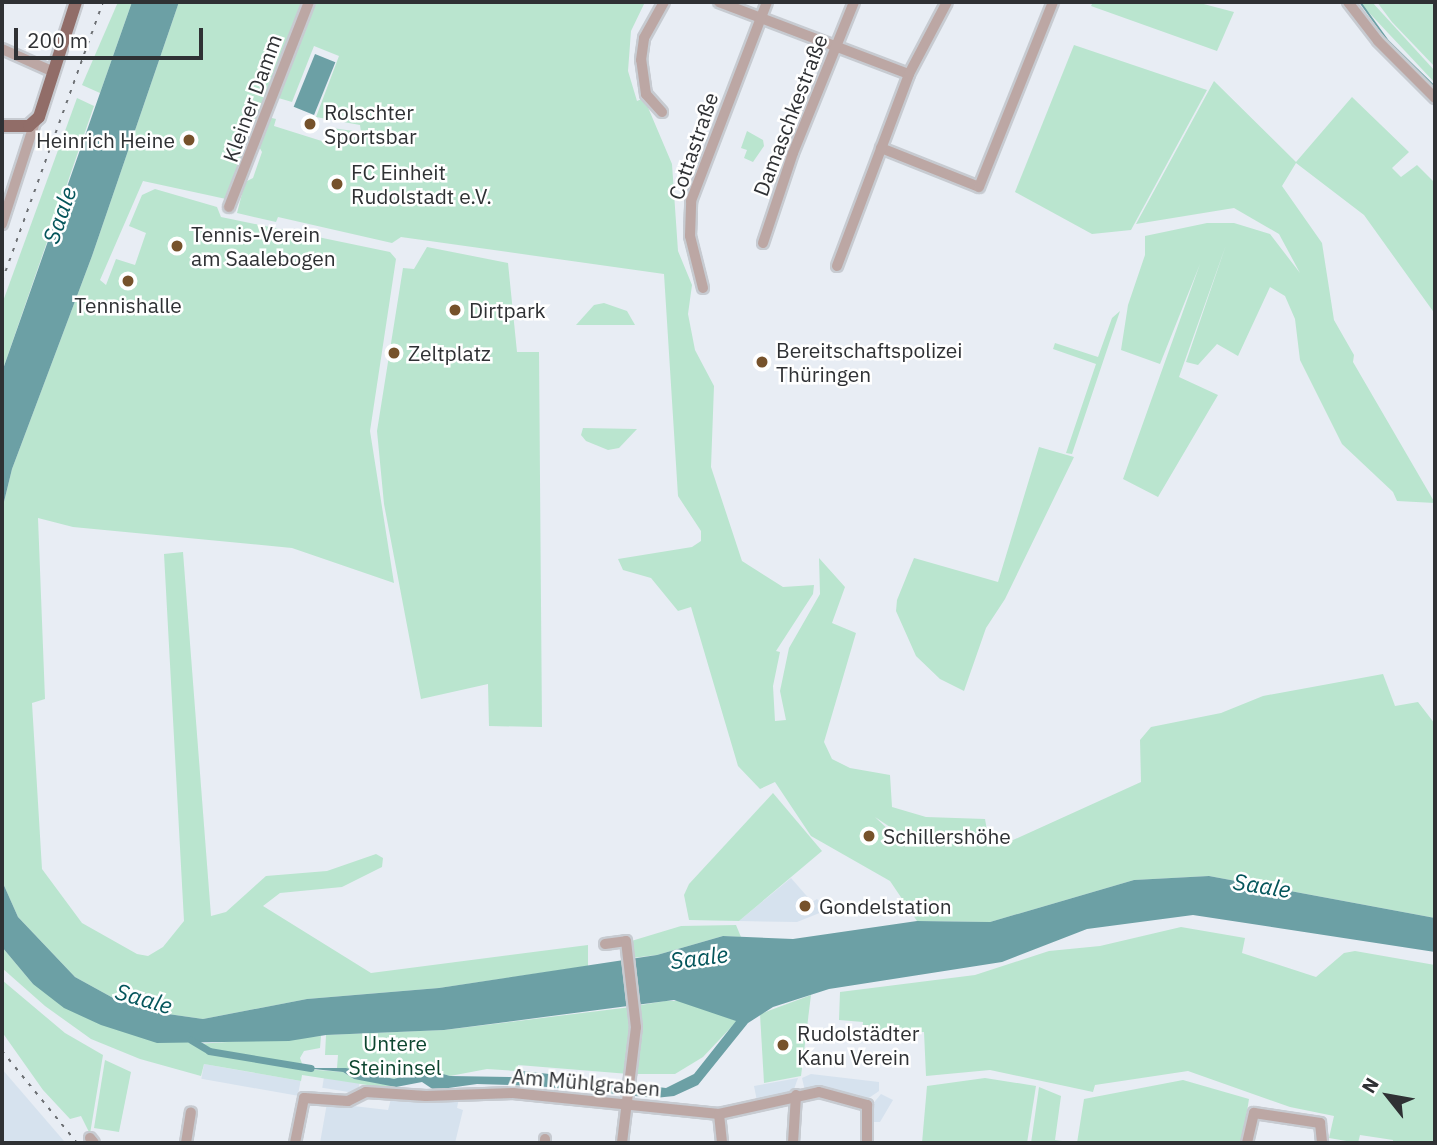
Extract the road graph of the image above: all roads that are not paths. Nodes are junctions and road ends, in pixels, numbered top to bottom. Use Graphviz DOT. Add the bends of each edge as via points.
graph roads {
  1 [pos="76,2"];
  2 [pos="309,2"];
  3 [pos="664,2"];
  4 [pos="719,2"];
  5 [pos="767,2"];
  6 [pos="854,2"];
  7 [pos="947,2"];
  8 [pos="1053,2"];
  9 [pos="1348,2"];
  10 [pos="760,19"];
  11 [pos="836,47"];
  12 [pos="2,49"];
  13 [pos="54,72"];
  14 [pos="909,74"];
  15 [pos="1435,98"];
  16 [pos="662,112"];
  17 [pos="35,122"];
  18 [pos="2,126"];
  19 [pos="881,148"];
  20 [pos="229,207"];
  21 [pos="2,225"];
  22 [pos="763,243"];
  23 [pos="837,266"];
  24 [pos="703,288"];
  25 [pos="605,944"];
  26 [pos="796,1095"];
  27 [pos="628,1100"];
  28 [pos="191,1112"];
  29 [pos="719,1114"];
  30 [pos="186,1143"];
  31 [pos="295,1143"];
  32 [pos="622,1143"];
  33 [pos="722,1143"];
  34 [pos="793,1143"];
  35 [pos="867,1143"];
  36 [pos="1247,1143"];
  37 [pos="1322,1143"];
  1 -- 13 [label="main road"];
  2 -- 20 [label="street, Kleiner Damm"];
  3 -- 16 [label="street" via="644,37 641,60 646,94"];
  4 -- 10 [label="street"];
  5 -- 10 [label="street, Cottastraße"];
  6 -- 11 [label="street, Damaschkestraße"];
  7 -- 14 [label="street"];
  8 -- 19 [label="street" via="978,187"];
  9 -- 15 [label="street" via="1378,41"];
  10 -- 11 [label="street"];
  10 -- 24 [label="street, Cottastraße" via="691,201 690,236"];
  11 -- 14 [label="street"];
  11 -- 22 [label="street, Damaschkestraße" via="789,162"];
  12 -- 13 [label="street"];
  13 -- 17 [label="main road"];
  14 -- 19 [label="street"];
  17 -- 18 [label="main road"];
  17 -- 21 [label="street"];
  19 -- 23 [label="street"];
  25 -- 27 [label="street" via="627,944 634,1014"];
  26 -- 29 [label="street, Am Mühlgraben"];
  26 -- 34 [label="street"];
  26 -- 35 [label="street, Am Mühlgraben" via="838,1095 867,1105"];
  27 -- 29 [label="street, Am Mühlgraben"];
  27 -- 31 [label="street, Am Mühlgraben" via="366,1091 348,1101 309,1096 300,1101"];
  27 -- 32 [label="street"];
  28 -- 30 [label="street"];
  29 -- 33 [label="street"];
  36 -- 37 [label="street" via="1254,1113 1320,1123"];
}
